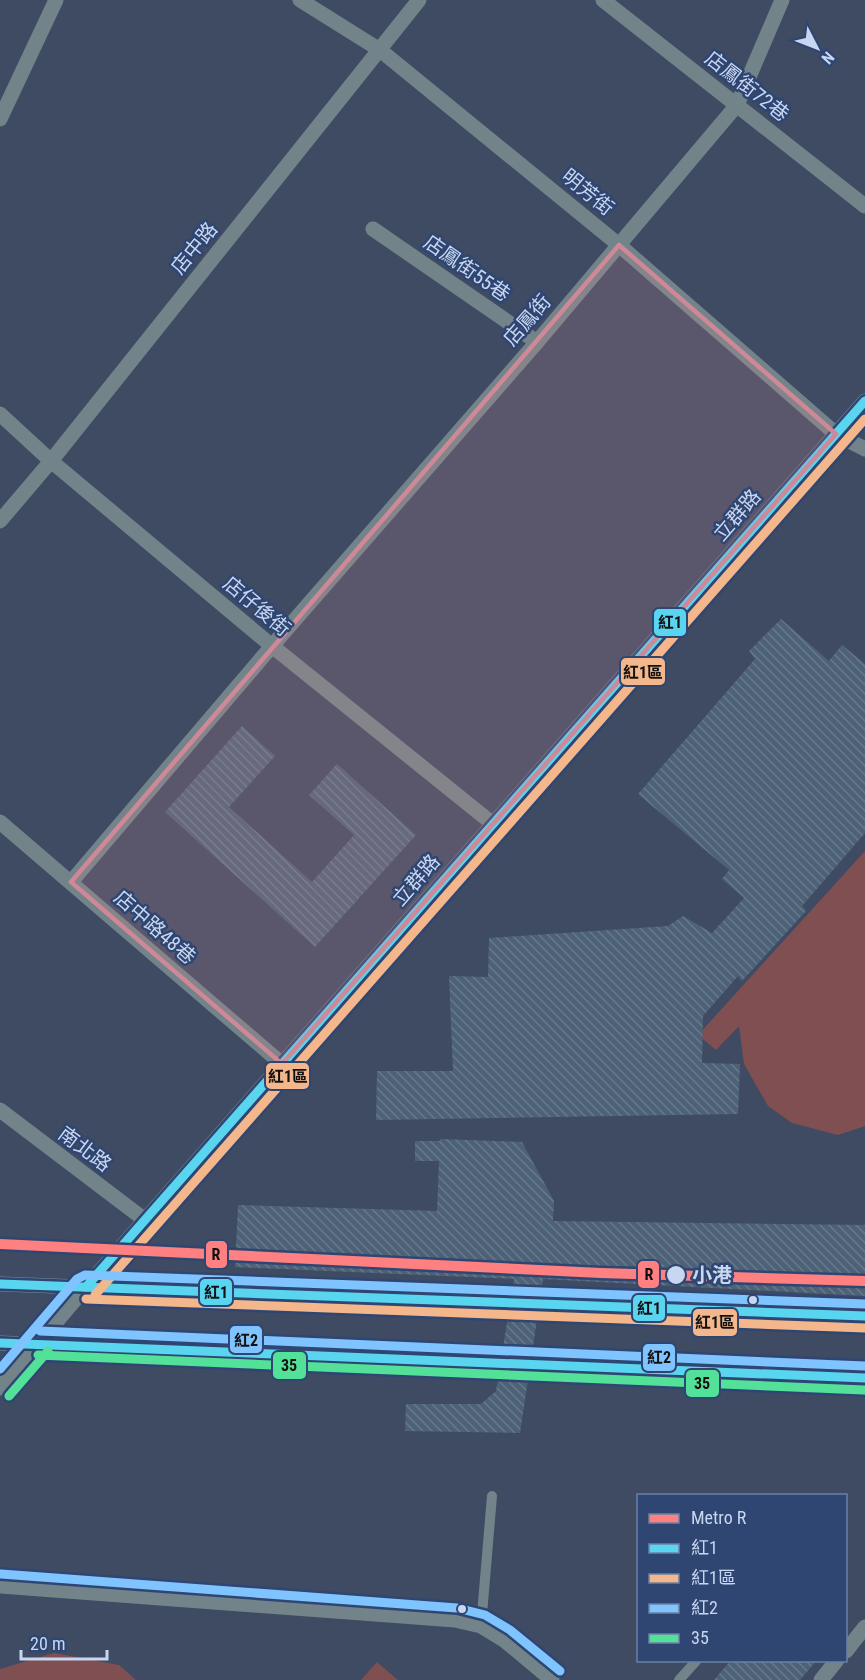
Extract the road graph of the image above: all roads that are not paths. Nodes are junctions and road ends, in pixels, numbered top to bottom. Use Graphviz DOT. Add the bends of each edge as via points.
graph roads {
  1 [pos="56,0"];
  2 [pos="300,0"];
  3 [pos="419,0"];
  4 [pos="603,0"];
  5 [pos="782,0"];
  6 [pos="380,50"];
  7 [pos="737,105"];
  8 [pos="0,119"];
  9 [pos="865,206"];
  10 [pos="373,229"];
  11 [pos="619,245"];
  12 [pos="537,342"];
  13 [pos="865,401"];
  14 [pos="0,414"];
  15 [pos="836,434"];
  16 [pos="865,449"];
  17 [pos="51,461"];
  18 [pos="0,521"];
  19 [pos="272,646"];
  20 [pos="0,822"];
  21 [pos="492,824"];
  22 [pos="71,882"];
  23 [pos="282,1064"];
  24 [pos="0,1110"];
  25 [pos="145,1220"];
  26 [pos="0,1284"];
  27 [pos="86,1287"];
  28 [pos="865,1316"];
  29 [pos="0,1343"];
  30 [pos="39,1343"];
  31 [pos="865,1378"];
  32 [pos="0,1388"];
  33 [pos="492,1496"];
  34 [pos="0,1586"];
  35 [pos="481,1626"];
  36 [pos="865,1627"];
  37 [pos="847,1650"];
  38 [pos="695,1662"];
  39 [pos="835,1662"];
  40 [pos="552,1680"];
  41 [pos="679,1680"];
  42 [pos="821,1680"];
  1 -- 8 [label="street"];
  2 -- 6 [label="street, 明芳街"];
  3 -- 6 [label="street, 店中路"];
  4 -- 7 [label="street, 店鳳街72巷"];
  5 -- 7 [label="street, 店鳳街"];
  6 -- 11 [label="street, 明芳街"];
  6 -- 17 [label="street, 店中路"];
  7 -- 9 [label="street, 店鳳街72巷"];
  7 -- 11 [label="street, 店鳳街"];
  10 -- 12 [label="street, 店鳳街55巷"];
  11 -- 12 [label="street, 店鳳街"];
  11 -- 15 [label="street, 明芳街"];
  12 -- 19 [label="street, 店鳳街"];
  13 -- 15 [label="street, 立群路"];
  14 -- 17 [label="street, 店仔後街"];
  15 -- 16 [label="street, 明芳街"];
  15 -- 21 [label="street, 立群路"];
  17 -- 18 [label="street, 店中路"];
  17 -- 19 [label="street, 店仔後街"];
  19 -- 21 [label="street, 店仔後街"];
  19 -- 22 [label="street, 店鳳街"];
  20 -- 22 [label="street, 店中路48巷"];
  21 -- 23 [label="street, 立群路"];
  22 -- 23 [label="street, 店中路48巷"];
  23 -- 25 [label="street, 立群路"];
  24 -- 25 [label="street, 南北路"];
  25 -- 27 [label="street, 立群路"];
  26 -- 27 [label="main road"];
  27 -- 28 [label="main road"];
  27 -- 30 [label="street, 立群路"];
  29 -- 30 [label="main road"];
  30 -- 31 [label="main road"];
  30 -- 32 [label="street, 立群路"];
  33 -- 35 [label="lane"];
  34 -- 35 [label="street" via="455,1620"];
  35 -- 40 [label="street"];
  36 -- 37 [label="street"];
  38 -- 41 [label="lane"];
  39 -- 42 [label="street"];
}
